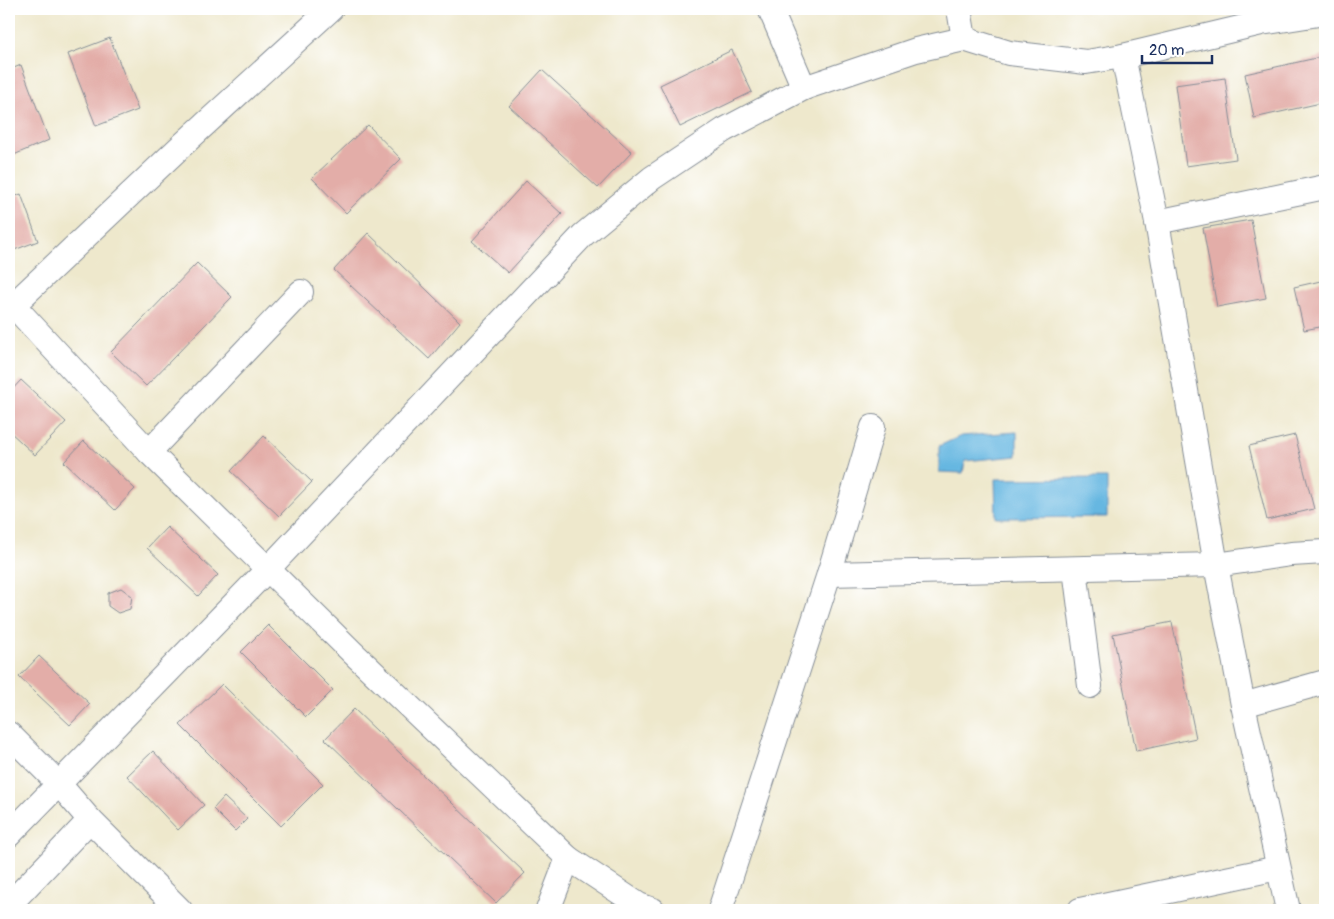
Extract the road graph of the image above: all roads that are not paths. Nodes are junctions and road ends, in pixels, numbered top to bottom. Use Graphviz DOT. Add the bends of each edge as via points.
graph roads {
  1 [pos="331,9"];
  2 [pos="770,9"];
  3 [pos="959,9"];
  4 [pos="1325,13"];
  5 [pos="964,40"];
  6 [pos="1124,56"];
  7 [pos="804,88"];
  8 [pos="1325,187"];
  9 [pos="1157,222"];
  10 [pos="301,292"];
  11 [pos="11,307"];
  12 [pos="873,427"];
  13 [pos="149,452"];
  14 [pos="1325,552"];
  15 [pos="1216,566"];
  16 [pos="268,568"];
  17 [pos="1075,568"];
  18 [pos="829,574"];
  19 [pos="1325,682"];
  20 [pos="1090,686"];
  21 [pos="1243,705"];
  22 [pos="9,734"];
  23 [pos="59,784"];
  24 [pos="90,820"];
  25 [pos="9,835"];
  26 [pos="568,858"];
  27 [pos="1278,868"];
  28 [pos="9,905"];
  29 [pos="180,910"];
  30 [pos="548,910"];
  31 [pos="653,910"];
  32 [pos="720,910"];
  33 [pos="1080,910"];
  34 [pos="1288,910"];
  1 -- 11 [label="street"];
  2 -- 7 [label="street"];
  3 -- 5 [label="street"];
  4 -- 6 [label="street" via="1261,23"];
  5 -- 6 [label="street" via="1009,54 1086,62"];
  5 -- 7 [label="street" via="916,50"];
  6 -- 9 [label="street"];
  7 -- 16 [label="street" via="716,135 652,178 584,235"];
  8 -- 9 [label="street"];
  9 -- 15 [label="street"];
  10 -- 13 [label="street"];
  11 -- 13 [label="street"];
  12 -- 18 [label="street"];
  13 -- 16 [label="street"];
  14 -- 15 [label="street"];
  15 -- 17 [label="street"];
  15 -- 21 [label="street"];
  16 -- 23 [label="street"];
  16 -- 26 [label="street"];
  17 -- 18 [label="street"];
  17 -- 20 [label="street"];
  18 -- 32 [label="street"];
  19 -- 21 [label="street"];
  21 -- 27 [label="street"];
  22 -- 23 [label="street"];
  23 -- 24 [label="street"];
  23 -- 25 [label="street"];
  24 -- 28 [label="street"];
  24 -- 29 [label="street"];
  26 -- 30 [label="street"];
  26 -- 31 [label="street" via="639,905"];
  27 -- 33 [label="street"];
  27 -- 34 [label="street"];
}
